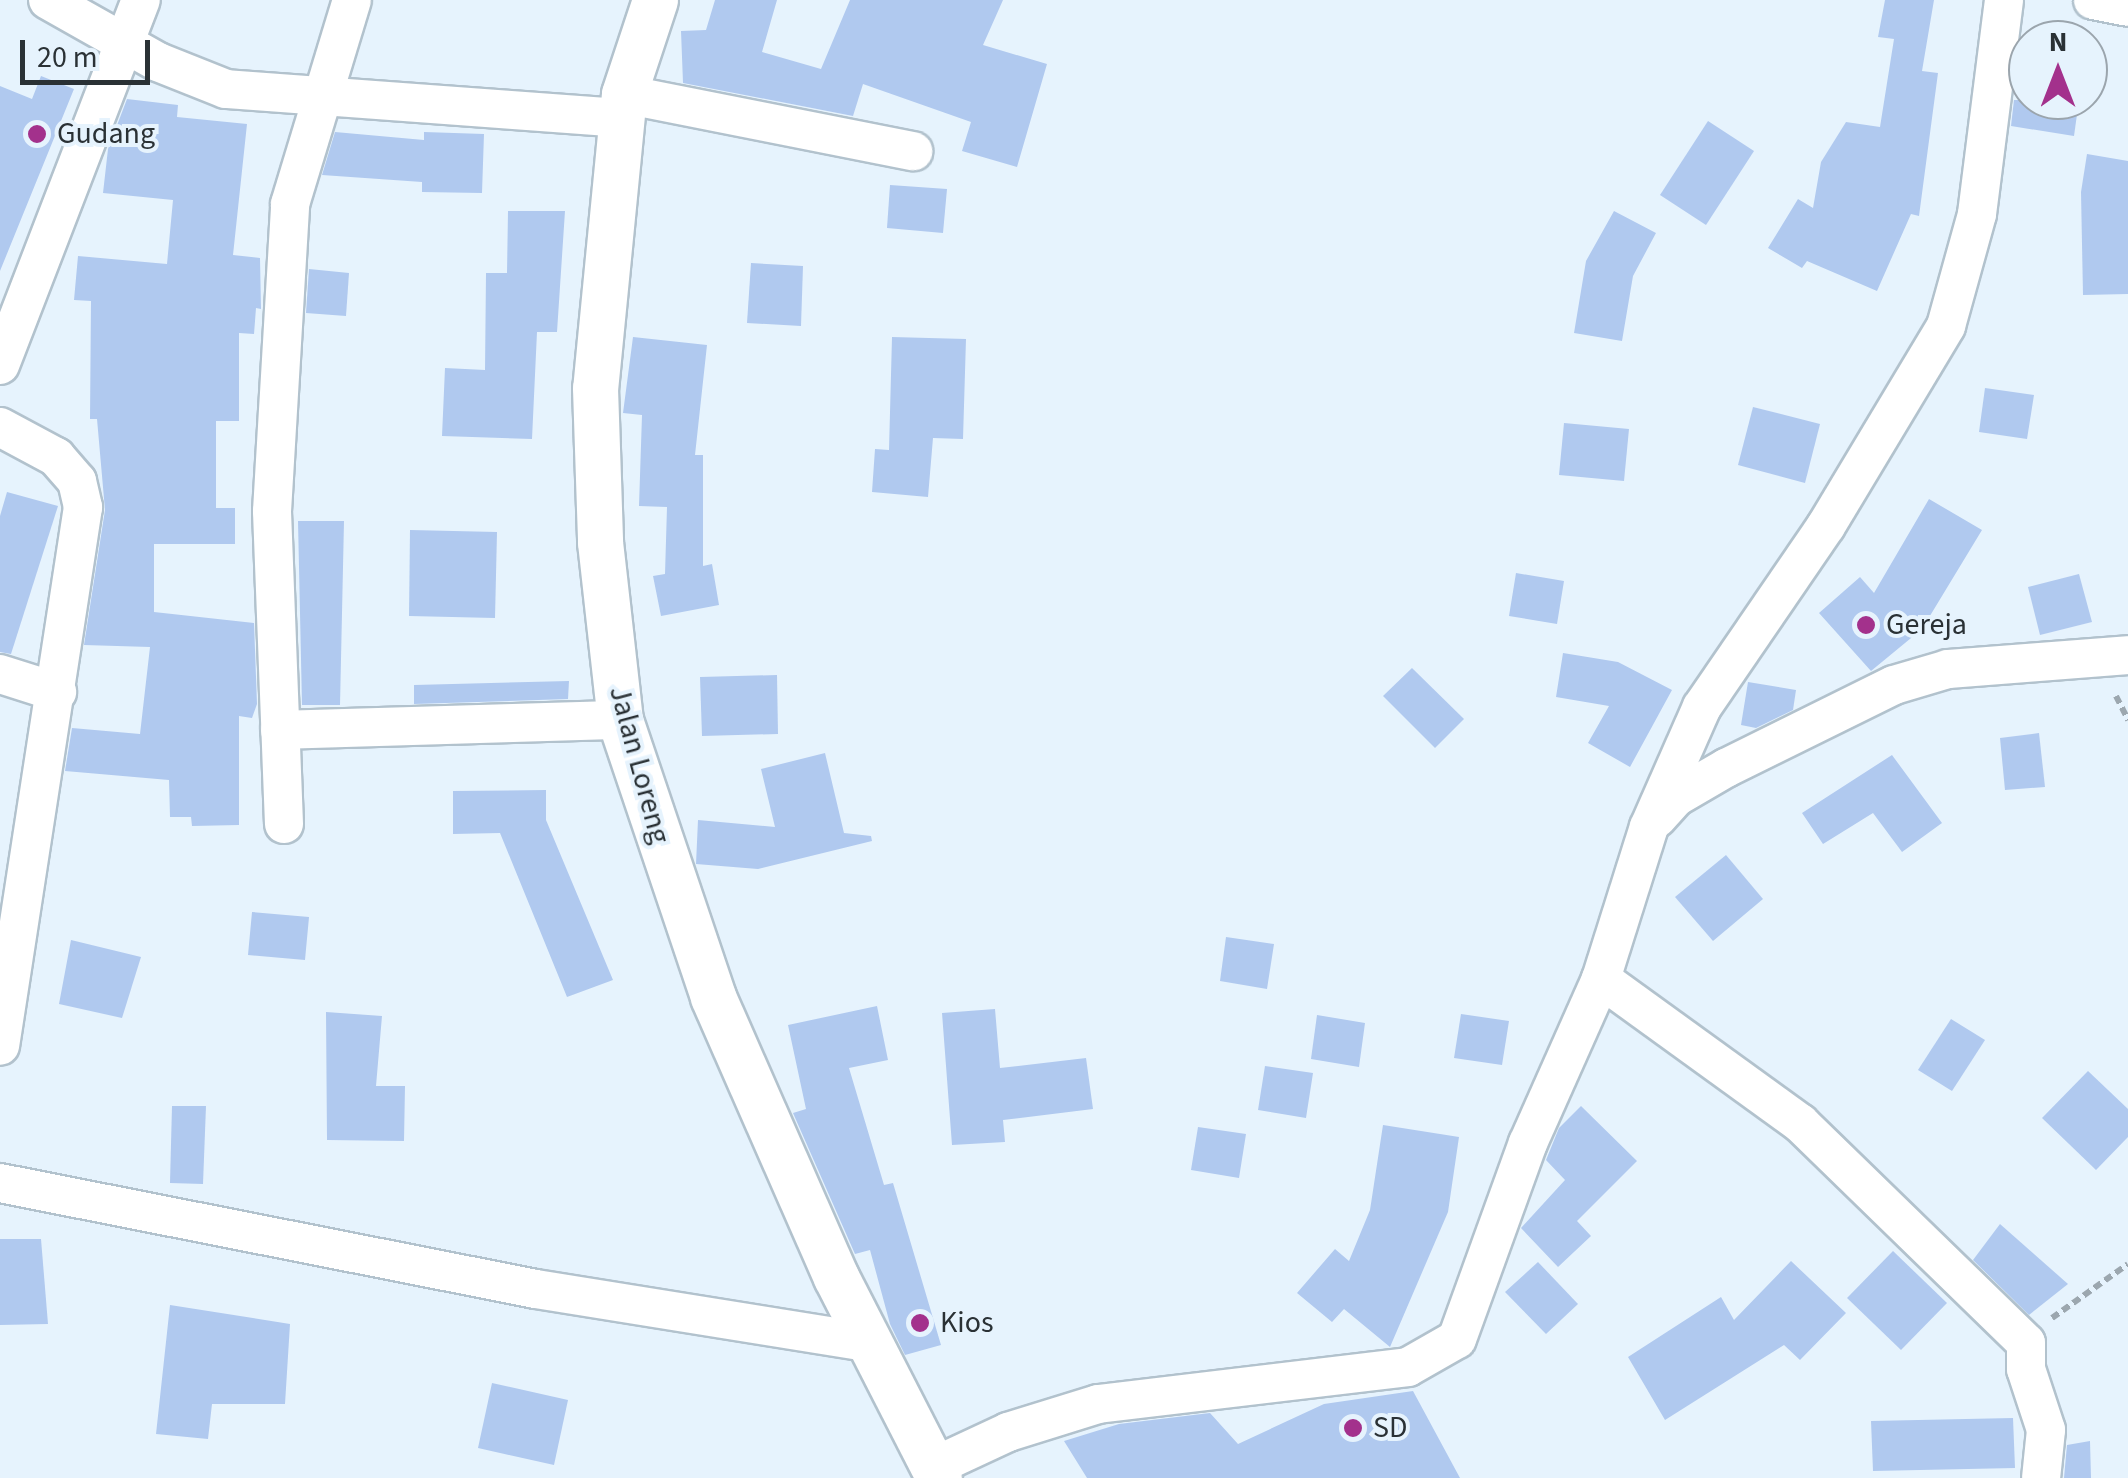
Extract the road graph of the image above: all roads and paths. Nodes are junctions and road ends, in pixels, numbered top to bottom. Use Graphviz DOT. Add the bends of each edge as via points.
graph roads {
  1 [pos="48,0"];
  2 [pos="141,0"];
  3 [pos="352,0"];
  4 [pos="655,0"];
  5 [pos="2004,0"];
  6 [pos="2092,0"];
  7 [pos="2128,7"];
  8 [pos="126,45"];
  9 [pos="324,96"];
  10 [pos="623,106"];
  11 [pos="912,151"];
  12 [pos="0,365"];
  13 [pos="0,427"];
  14 [pos="2128,655"];
  15 [pos="0,674"];
  16 [pos="57,692"];
  17 [pos="620,720"];
  18 [pos="280,730"];
  19 [pos="284,824"];
  20 [pos="1649,827"];
  21 [pos="1601,978"];
  22 [pos="0,1046"];
  23 [pos="0,1183"];
  24 [pos="2128,1264"];
  25 [pos="868,1342"];
  26 [pos="2026,1343"];
  27 [pos="936,1472"];
  28 [pos="2041,1478"];
  1 -- 8 [label="street"];
  2 -- 8 [label="street"];
  3 -- 9 [label="street"];
  4 -- 10 [label="street, Jalan Loreng"];
  5 -- 20 [label="street" via="1977,214 1946,326 1834,514 1702,707"];
  6 -- 7 [label="street"];
  8 -- 9 [label="street" via="226,88"];
  8 -- 12 [label="street"];
  9 -- 10 [label="street"];
  9 -- 18 [label="street" via="290,204 272,512"];
  10 -- 11 [label="street"];
  10 -- 17 [label="street, Jalan Loreng" via="594,388 600,542"];
  13 -- 16 [label="street" via="56,456 82,492"];
  14 -- 20 [label="street" via="1948,669 1894,686 1726,768 1676,798"];
  15 -- 16 [label="street"];
  16 -- 22 [label="street"];
  17 -- 18 [label="street"];
  17 -- 25 [label="street, Jalan Loreng" via="713,997"];
  18 -- 19 [label="street"];
  20 -- 21 [label="street"];
  21 -- 26 [label="street" via="1800,1123"];
  21 -- 27 [label="street" via="1528,1142 1457,1340 1438,1354 1358,1374 1098,1404 1008,1432"];
  23 -- 25 [label="street" via="536,1289"];
  24 -- 26 [label="path"];
  25 -- 27 [label="street, Jalan Loreng"];
  26 -- 28 [label="street" via="2026,1369 2046,1430"];
}
